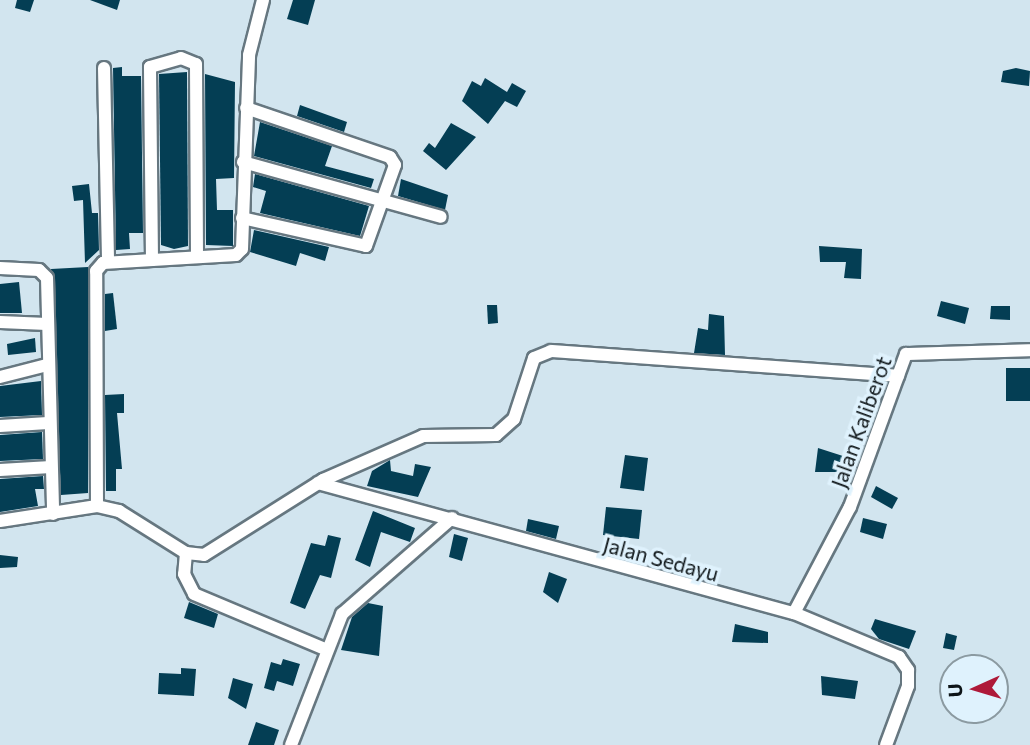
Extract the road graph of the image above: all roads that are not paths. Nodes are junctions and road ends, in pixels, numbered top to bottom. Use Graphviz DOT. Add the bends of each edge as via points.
graph roads {
  1 [pos="263,0"];
  2 [pos="104,68"];
  3 [pos="246,108"];
  4 [pos="243,162"];
  5 [pos="382,202"];
  6 [pos="442,217"];
  7 [pos="242,218"];
  8 [pos="197,257"];
  9 [pos="152,260"];
  10 [pos="108,262"];
  11 [pos="0,268"];
  12 [pos="0,323"];
  13 [pos="47,324"];
  14 [pos="1030,350"];
  15 [pos="47,365"];
  16 [pos="898,376"];
  17 [pos="0,377"];
  18 [pos="48,423"];
  19 [pos="0,426"];
  20 [pos="51,467"];
  21 [pos="0,470"];
  22 [pos="318,484"];
  23 [pos="97,506"];
  24 [pos="53,514"];
  25 [pos="452,518"];
  26 [pos="5,522"];
  27 [pos="0,534"];
  28 [pos="186,553"];
  29 [pos="794,613"];
  30 [pos="325,649"];
  31 [pos="291,745"];
  32 [pos="886,745"];
  1 -- 3 [label="street" via="248,55"];
  2 -- 10 [label="street"];
  3 -- 4 [label="street"];
  3 -- 5 [label="street" via="390,158 395,165"];
  4 -- 5 [label="street"];
  4 -- 7 [label="street"];
  5 -- 6 [label="street"];
  5 -- 7 [label="street" via="369,240 359,247"];
  7 -- 8 [label="street" via="240,253"];
  8 -- 9 [label="street"];
  8 -- 9 [label="street" via="195,64 181,58 150,67"];
  9 -- 10 [label="street"];
  10 -- 23 [label="street" via="96,271"];
  11 -- 13 [label="street" via="46,276"];
  12 -- 13 [label="street"];
  13 -- 15 [label="street"];
  14 -- 16 [label="street, Jalan Kaliberot" via="906,354"];
  15 -- 17 [label="street"];
  15 -- 18 [label="street"];
  16 -- 22 [label="street" via="551,351 534,358 514,419 496,435 430,433"];
  16 -- 29 [label="street, Jalan Kaliberot" via="850,507"];
  18 -- 19 [label="street"];
  18 -- 20 [label="street"];
  20 -- 21 [label="street"];
  20 -- 24 [label="street"];
  22 -- 25 [label="street, Jalan Sedayu"];
  22 -- 28 [label="street" via="220,547"];
  23 -- 24 [label="street"];
  23 -- 28 [label="street" via="118,511"];
  24 -- 26 [label="street"];
  25 -- 29 [label="street, Jalan Sedayu" via="529,545"];
  25 -- 30 [label="street" via="342,614"];
  26 -- 27 [label="street"];
  28 -- 30 [label="street" via="184,575 194,594"];
  29 -- 32 [label="street, Jalan Sedayu" via="899,657 908,670"];
  30 -- 31 [label="street"];
}
